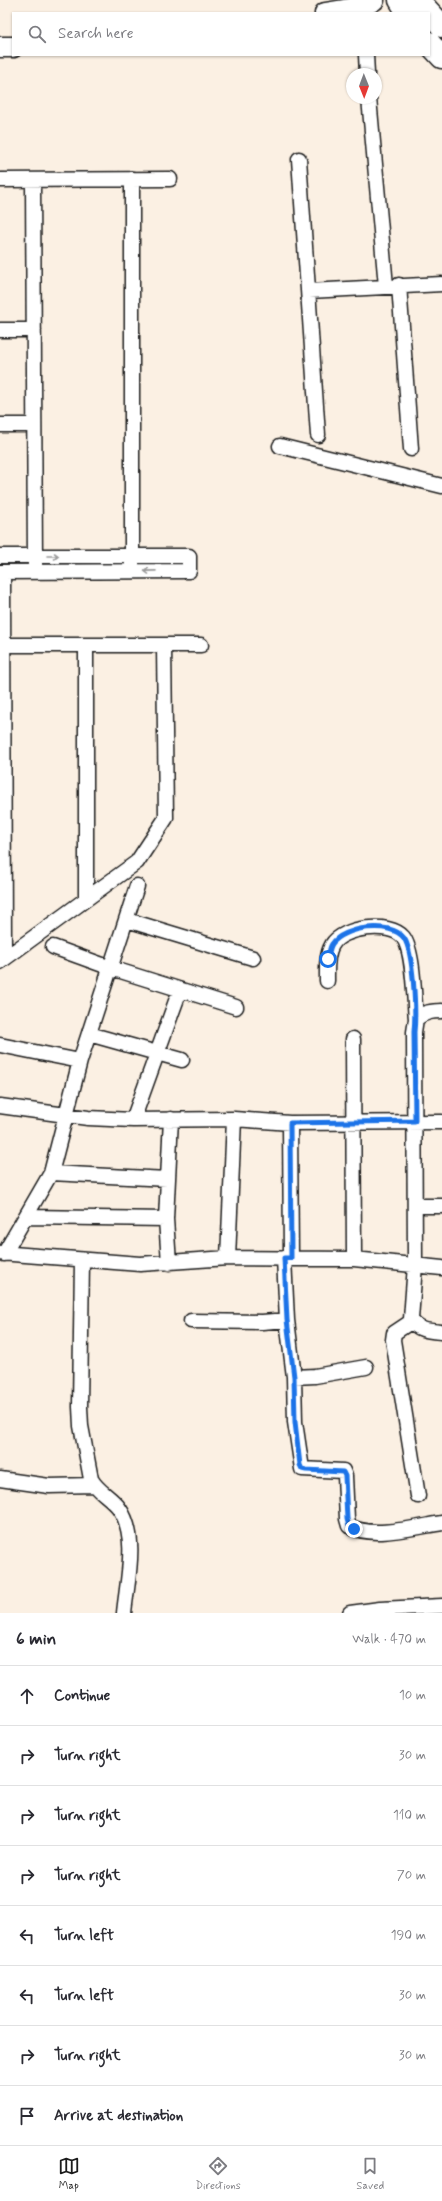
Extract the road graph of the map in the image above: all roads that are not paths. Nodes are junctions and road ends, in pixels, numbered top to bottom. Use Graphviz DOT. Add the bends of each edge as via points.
graph roads {
  1 [pos="400,0"];
  2 [pos="418,0"];
  3 [pos="366,7"];
  4 [pos="332,12"];
  5 [pos="407,12"];
  6 [pos="440,19"];
  7 [pos="430,44"];
  8 [pos="0,47"];
  9 [pos="12,47"];
  10 [pos="366,56"];
  11 [pos="442,57"];
  12 [pos="367,68"];
  13 [pos="371,104"];
  14 [pos="299,159"];
  15 [pos="132,179"];
  16 [pos="170,179"];
  17 [pos="0,180"];
  18 [pos="33,180"];
  19 [pos="442,284"];
  20 [pos="392,286"];
  21 [pos="309,291"];
  22 [pos="0,330"];
  23 [pos="34,330"];
  24 [pos="0,425"];
  25 [pos="34,425"];
  26 [pos="318,435"];
  27 [pos="280,446"];
  28 [pos="411,449"];
  29 [pos="442,486"];
  30 [pos="0,556"];
  31 [pos="35,556"];
  32 [pos="132,556"];
  33 [pos="2,572"];
  34 [pos="35,572"];
  35 [pos="132,572"];
  36 [pos="2,645"];
  37 [pos="86,645"];
  38 [pos="164,645"];
  39 [pos="201,645"];
  40 [pos="138,886"];
  41 [pos="86,899"];
  42 [pos="127,920"];
  43 [pos="53,946"];
  44 [pos="253,958"];
  45 [pos="2,960"];
  46 [pos="111,968"];
  47 [pos="327,981"];
  48 [pos="180,990"];
  49 [pos="236,1007"];
  50 [pos="442,1011"];
  51 [pos="416,1019"];
  52 [pos="89,1034"];
  53 [pos="353,1039"];
  54 [pos="0,1045"];
  55 [pos="156,1053"];
  56 [pos="182,1060"];
  57 [pos="80,1061"];
  58 [pos="0,1107"];
  59 [pos="66,1115"];
  60 [pos="171,1119"];
  61 [pos="234,1119"];
  62 [pos="133,1120"];
  63 [pos="415,1121"];
  64 [pos="353,1122"];
  65 [pos="442,1122"];
  66 [pos="290,1123"];
  67 [pos="51,1173"];
  68 [pos="167,1179"];
  69 [pos="415,1206"];
  70 [pos="442,1206"];
  71 [pos="27,1217"];
  72 [pos="166,1219"];
  73 [pos="2,1254"];
  74 [pos="228,1258"];
  75 [pos="287,1258"];
  76 [pos="354,1259"];
  77 [pos="82,1260"];
  78 [pos="168,1263"];
  79 [pos="415,1265"];
  80 [pos="442,1268"];
  81 [pos="287,1320"];
  82 [pos="191,1321"];
  83 [pos="412,1321"];
  84 [pos="442,1332"];
  85 [pos="366,1367"];
  86 [pos="294,1377"];
  87 [pos="0,1479"];
  88 [pos="94,1485"];
  89 [pos="418,1496"];
  90 [pos="442,1523"];
  91 [pos="439,1609"];
  92 [pos="124,1613"];
  93 [pos="350,1613"];
  1 -- 5 [label="highway"];
  2 -- 6 [label="highway"];
  3 -- 4 [label="main road"];
  7 -- 11 [label="highway"];
  8 -- 9 [label="main road"];
  10 -- 12 [label="street"];
  13 -- 20 [label="street"];
  14 -- 21 [label="street"];
  15 -- 16 [label="street"];
  15 -- 18 [label="street"];
  15 -- 32 [label="street"];
  17 -- 18 [label="street"];
  18 -- 23 [label="street"];
  19 -- 20 [label="street"];
  20 -- 21 [label="street"];
  20 -- 28 [label="street"];
  21 -- 26 [label="street"];
  22 -- 23 [label="street"];
  23 -- 25 [label="street"];
  24 -- 25 [label="street"];
  25 -- 31 [label="street"];
  27 -- 29 [label="street"];
  30 -- 31 [label="street"];
  31 -- 32 [label="street, one-way"];
  31 -- 34 [label="street"];
  32 -- 35 [label="street"];
  32 -- 35 [label="street, one-way" via="189,556 189,571"];
  33 -- 34 [label="street"];
  33 -- 36 [label="street"];
  34 -- 35 [label="street"];
  36 -- 37 [label="street"];
  36 -- 45 [label="street"];
  37 -- 38 [label="street"];
  37 -- 41 [label="street"];
  38 -- 39 [label="street"];
  38 -- 41 [label="street" via="166,818 137,862"];
  40 -- 42 [label="street"];
  41 -- 45 [label="street"];
  42 -- 44 [label="street"];
  42 -- 46 [label="street"];
  43 -- 46 [label="street"];
  46 -- 48 [label="street"];
  46 -- 52 [label="street"];
  47 -- 51 [label="street" via="332,944 341,937 356,930 380,926 396,930 404,938 411,960"];
  48 -- 49 [label="street"];
  48 -- 55 [label="street"];
  50 -- 51 [label="street" via="431,1011"];
  51 -- 63 [label="street"];
  52 -- 55 [label="street"];
  52 -- 57 [label="street"];
  53 -- 64 [label="street"];
  54 -- 57 [label="street"];
  55 -- 56 [label="street"];
  55 -- 62 [label="street"];
  57 -- 59 [label="street"];
  58 -- 59 [label="street"];
  59 -- 62 [label="street"];
  59 -- 67 [label="street"];
  60 -- 61 [label="street"];
  60 -- 62 [label="street"];
  60 -- 68 [label="street"];
  61 -- 66 [label="street"];
  61 -- 74 [label="street"];
  63 -- 64 [label="street"];
  63 -- 65 [label="street"];
  63 -- 69 [label="street"];
  64 -- 66 [label="street"];
  64 -- 76 [label="street"];
  66 -- 75 [label="street"];
  67 -- 68 [label="street"];
  67 -- 71 [label="street"];
  68 -- 72 [label="street"];
  69 -- 70 [label="street"];
  69 -- 79 [label="street"];
  71 -- 72 [label="street"];
  71 -- 73 [label="street"];
  72 -- 78 [label="street"];
  73 -- 77 [label="street"];
  74 -- 75 [label="street"];
  74 -- 78 [label="street"];
  75 -- 76 [label="street"];
  75 -- 81 [label="street"];
  76 -- 79 [label="street"];
  77 -- 78 [label="street"];
  77 -- 88 [label="street" via="81,1426"];
  79 -- 80 [label="street"];
  79 -- 83 [label="street"];
  81 -- 82 [label="street"];
  81 -- 86 [label="street"];
  83 -- 84 [label="street" via="419,1328"];
  83 -- 89 [label="street" via="394,1333 393,1340"];
  85 -- 86 [label="street"];
  86 -- 90 [label="street" via="295,1422 302,1469 343,1472 349,1526 362,1531 381,1532"];
  87 -- 88 [label="street" via="49,1486"];
  88 -- 92 [label="street" via="118,1507 127,1522 129,1555"];
  91 -- 93 [label="street" via="380,1609"];
}
